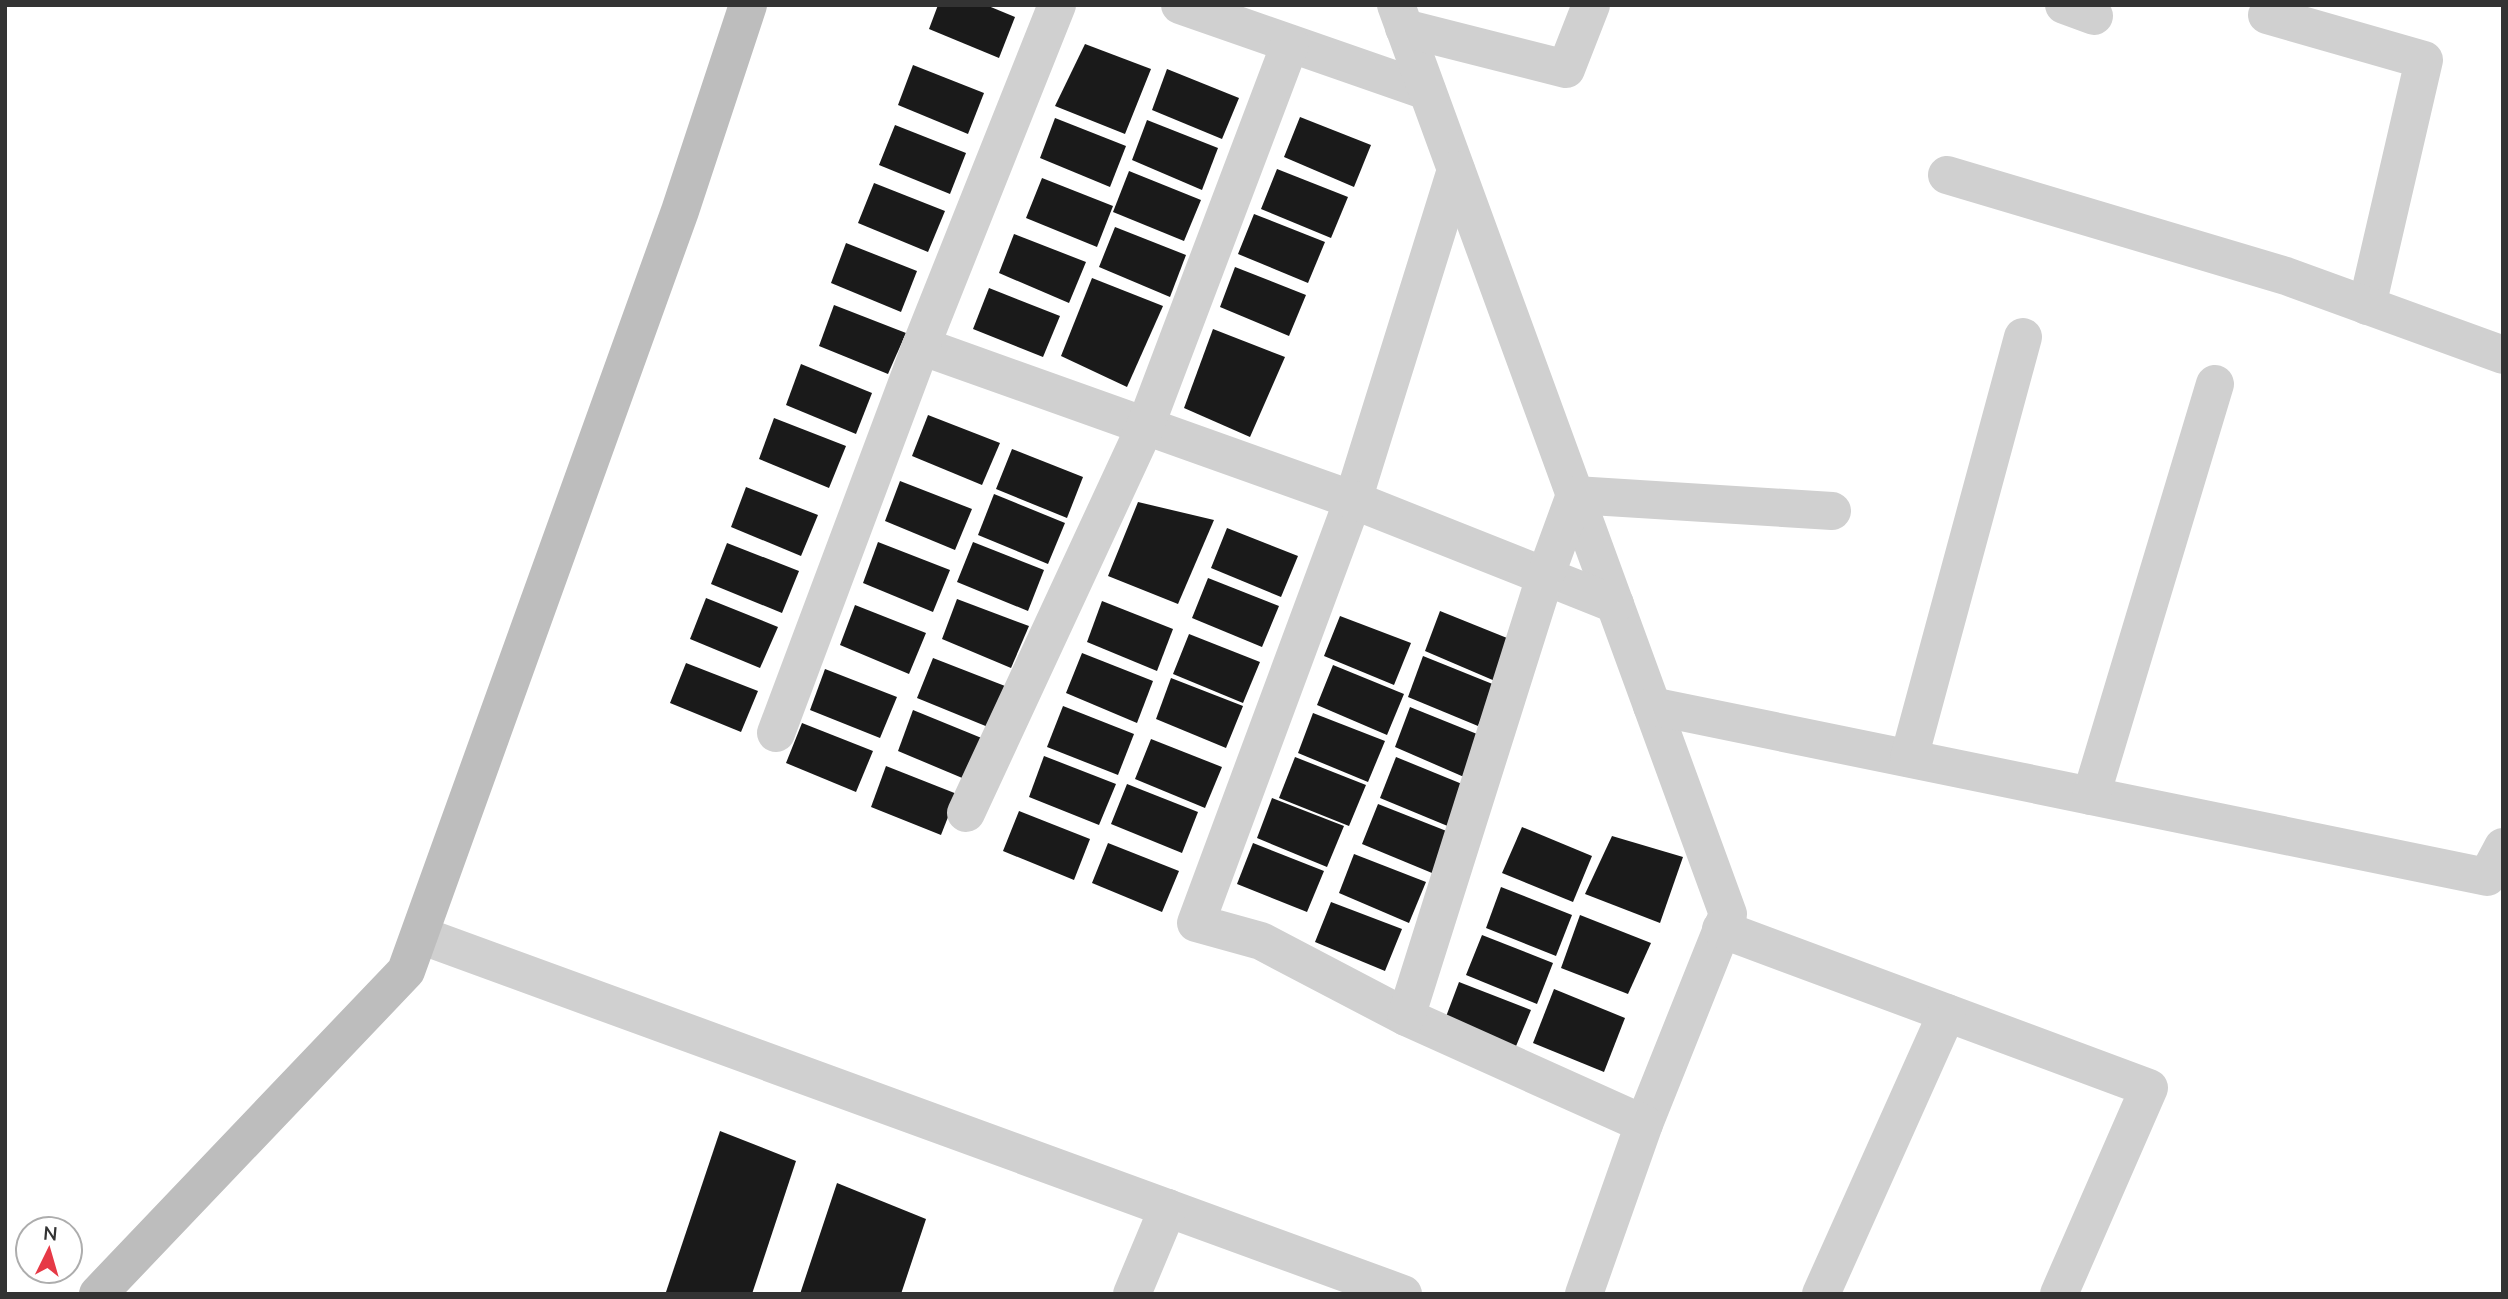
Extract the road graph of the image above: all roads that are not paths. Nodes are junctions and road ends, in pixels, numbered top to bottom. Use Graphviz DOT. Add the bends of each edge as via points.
graph roads {
  1 [pos="748,5"];
  2 [pos="1057,5"];
  3 [pos="1180,5"];
  4 [pos="1591,5"];
  5 [pos="2267,15"];
  6 [pos="1400,17"];
  7 [pos="1290,44"];
  8 [pos="1427,90"];
  9 [pos="1456,170"];
  10 [pos="1947,175"];
  11 [pos="2367,306"];
  12 [pos="2023,337"];
  13 [pos="921,346"];
  14 [pos="2503,355"];
  15 [pos="2215,384"];
  16 [pos="1145,428"];
  17 [pos="1575,495"];
  18 [pos="1353,500"];
  19 [pos="1832,511"];
  20 [pos="1545,578"];
  21 [pos="1615,604"];
  22 [pos="1651,706"];
  23 [pos="776,733"];
  24 [pos="1909,758"];
  25 [pos="2091,796"];
  26 [pos="966,813"];
  27 [pos="2503,847"];
  28 [pos="1721,929"];
  29 [pos="420,935"];
  30 [pos="1947,1013"];
  31 [pos="1406,1017"];
  32 [pos="1644,1124"];
  33 [pos="1168,1208"];
  34 [pos="98,1294"];
  35 [pos="1132,1294"];
  36 [pos="1403,1294"];
  37 [pos="1584,1294"];
  38 [pos="1821,1294"];
  39 [pos="2059,1294"];
  1 -- 29 [label="main road" via="680,211"];
  2 -- 13 [label="street"];
  3 -- 7 [label="street"];
  4 -- 6 [label="street" via="1566,69"];
  5 -- 11 [label="street" via="2424,60"];
  6 -- 8 [label="street"];
  7 -- 8 [label="street"];
  7 -- 16 [label="street"];
  8 -- 9 [label="street"];
  9 -- 17 [label="street"];
  9 -- 18 [label="street"];
  10 -- 11 [label="street" via="2286,276"];
  11 -- 14 [label="street"];
  12 -- 24 [label="street"];
  13 -- 16 [label="street"];
  13 -- 23 [label="street"];
  15 -- 25 [label="street"];
  16 -- 18 [label="street"];
  16 -- 26 [label="street"];
  17 -- 19 [label="street"];
  17 -- 20 [label="street"];
  17 -- 21 [label="street"];
  18 -- 20 [label="street"];
  18 -- 31 [label="street" via="1196,923 1261,941"];
  20 -- 21 [label="street"];
  20 -- 31 [label="street"];
  21 -- 22 [label="street"];
  22 -- 24 [label="street"];
  22 -- 28 [label="street" via="1728,914"];
  24 -- 25 [label="street"];
  25 -- 27 [label="street" via="2487,877"];
  28 -- 30 [label="street"];
  28 -- 32 [label="street"];
  29 -- 33 [label="street"];
  29 -- 34 [label="main road" via="407,971"];
  30 -- 38 [label="street"];
  30 -- 39 [label="street" via="2149,1087"];
  31 -- 32 [label="street"];
  32 -- 37 [label="street"];
  33 -- 35 [label="street"];
  33 -- 36 [label="street"];
}
